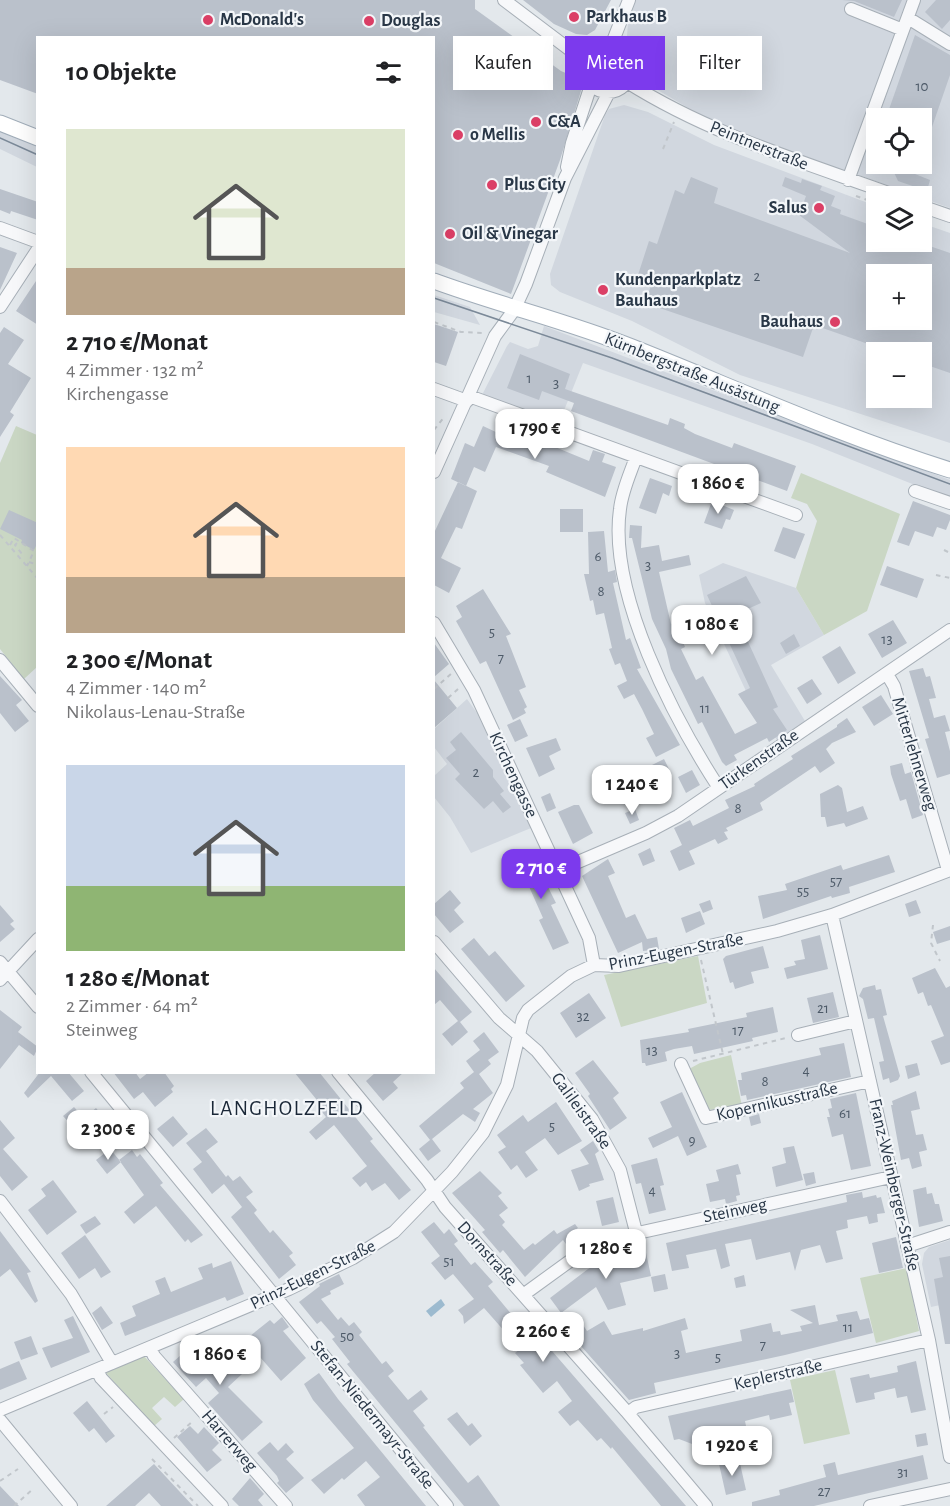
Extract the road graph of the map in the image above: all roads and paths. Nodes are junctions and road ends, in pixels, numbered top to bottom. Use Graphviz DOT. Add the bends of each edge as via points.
graph roads {
  1 [pos="504,0"];
  2 [pos="629,0"];
  3 [pos="914,0"];
  4 [pos="851,9"];
  5 [pos="908,18"];
  6 [pos="903,30"];
  7 [pos="615,36"];
  8 [pos="950,44"];
  9 [pos="565,46"];
  10 [pos="589,90"];
  11 [pos="604,90"];
  12 [pos="616,90"];
  13 [pos="640,90"];
  14 [pos="609,92"];
  15 [pos="674,122"];
  16 [pos="0,123"];
  17 [pos="36,137"];
  18 [pos="663,149"];
  19 [pos="565,178"];
  20 [pos="848,180"];
  21 [pos="866,186"];
  22 [pos="854,195"];
  23 [pos="866,199"];
  24 [pos="932,210"];
  25 [pos="950,216"];
  26 [pos="0,228"];
  27 [pos="36,241"];
  28 [pos="36,252"];
  29 [pos="435,281"];
  30 [pos="0,307"];
  31 [pos="514,310"];
  32 [pos="435,322"];
  33 [pos="485,333"];
  34 [pos="435,389"];
  35 [pos="468,399"];
  36 [pos="636,457"];
  37 [pos="435,470"];
  38 [pos="950,470"];
  39 [pos="915,491"];
  40 [pos="950,503"];
  41 [pos="796,515"];
  42 [pos="0,535"];
  43 [pos="17,543"];
  44 [pos="9,546"];
  45 [pos="944,550"];
  46 [pos="950,553"];
  47 [pos="18,556"];
  48 [pos="29,562"];
  49 [pos="36,564"];
  50 [pos="27,567"];
  51 [pos="936,574"];
  52 [pos="36,577"];
  53 [pos="950,578"];
  54 [pos="435,625"];
  55 [pos="950,630"];
  56 [pos="0,660"];
  57 [pos="887,674"];
  58 [pos="449,676"];
  59 [pos="463,685"];
  60 [pos="435,688"];
  61 [pos="448,698"];
  62 [pos="36,704"];
  63 [pos="719,788"];
  64 [pos="949,870"];
  65 [pos="557,871"];
  66 [pos="832,915"];
  67 [pos="933,925"];
  68 [pos="36,941"];
  69 [pos="435,943"];
  70 [pos="699,950"];
  71 [pos="940,961"];
  72 [pos="594,965"];
  73 [pos="2,971"];
  74 [pos="36,1005"];
  75 [pos="856,1021"];
  76 [pos="519,1034"];
  77 [pos="798,1035"];
  78 [pos="723,1054"];
  79 [pos="681,1064"];
  80 [pos="93,1074"];
  81 [pos="340,1074"];
  82 [pos="870,1081"];
  83 [pos="891,1177"];
  84 [pos="435,1192"];
  85 [pos="0,1201"];
  86 [pos="636,1232"];
  87 [pos="950,1232"];
  88 [pos="907,1246"];
  89 [pos="523,1295"];
  90 [pos="274,1296"];
  91 [pos="929,1340"];
  92 [pos="150,1348"];
  93 [pos="112,1363"];
  94 [pos="97,1370"];
  95 [pos="0,1410"];
  96 [pos="203,1412"];
  97 [pos="628,1413"];
  98 [pos="0,1420"];
  99 [pos="165,1446"];
  100 [pos="950,1457"];
  101 [pos="152,1459"];
  102 [pos="18,1469"];
  103 [pos="0,1481"];
  104 [pos="34,1488"];
  105 [pos="950,1489"];
  106 [pos="284,1505"];
  107 [pos="14,1506"];
  108 [pos="71,1506"];
  109 [pos="198,1506"];
  110 [pos="222,1506"];
  111 [pos="447,1506"];
  112 [pos="706,1506"];
  113 [pos="870,1506"];
  1 -- 9 [label="street"];
  2 -- 7 [label="street"];
  3 -- 5 [label="street"];
  4 -- 6 [label="street"];
  5 -- 6 [label="street"];
  5 -- 8 [label="street"];
  6 -- 20 [label="street"];
  10 -- 19 [label="street"];
  11 -- 14 [label="street"];
  12 -- 14 [label="street"];
  13 -- 20 [label="street, Peintnerstraße" via="708,127"];
  14 -- 19 [label="street"];
  15 -- 18 [label="path"];
  16 -- 17 [label="main road"];
  19 -- 31 [label="street"];
  20 -- 21 [label="street, Peintnerstraße"];
  22 -- 23 [label="path"];
  24 -- 25 [label="street"];
  26 -- 27 [label="street"];
  28 -- 30 [label="street"];
  29 -- 31 [label="main road, Kürnbergstraße Ausästung"];
  31 -- 35 [label="street" via="495,336"];
  31 -- 38 [label="main road, Kürnbergstraße Ausästung" via="551,318 612,340 804,419"];
  32 -- 33 [label="path" via="461,332"];
  34 -- 35 [label="street"];
  35 -- 36 [label="street"];
  35 -- 37 [label="street"];
  36 -- 41 [label="street"];
  36 -- 63 [label="street" via="619,510 627,586 653,665"];
  39 -- 40 [label="street"];
  42 -- 44 [label="path"];
  43 -- 44 [label="path" via="14,538"];
  43 -- 47 [label="path" via="21,554"];
  43 -- 48 [label="path" via="34,551"];
  44 -- 47 [label="path"];
  45 -- 46 [label="path"];
  47 -- 50 [label="path"];
  48 -- 49 [label="path"];
  48 -- 50 [label="path"];
  50 -- 52 [label="path"];
  51 -- 53 [label="path"];
  54 -- 65 [label="street, Kirchengasse" via="474,690"];
  55 -- 57 [label="street, Türkenstraße"];
  56 -- 62 [label="street"];
  57 -- 63 [label="street, Türkenstraße"];
  57 -- 64 [label="street, Mitterlehnerweg" via="894,686"];
  58 -- 60 [label="path"];
  59 -- 61 [label="path"];
  63 -- 65 [label="street, Türkenstraße" via="663,825"];
  64 -- 66 [label="street, Prinz-Eugen-Straße"];
  65 -- 72 [label="street, Kirchengasse" via="588,938"];
  66 -- 70 [label="street, Prinz-Eugen-Straße"];
  66 -- 75 [label="street, Franz-Weinberger-Straße"];
  67 -- 71 [label="path" via="931,943"];
  68 -- 73 [label="street"];
  69 -- 76 [label="street, Galileistraße" via="499,1018"];
  70 -- 72 [label="street, Prinz-Eugen-Straße" via="619,966"];
  70 -- 78 [label="path"];
  72 -- 76 [label="street, Prinz-Eugen-Straße" via="571,976 528,1010"];
  73 -- 74 [label="street"];
  75 -- 77 [label="street"];
  75 -- 82 [label="street, Franz-Weinberger-Straße"];
  76 -- 84 [label="street, Prinz-Eugen-Straße" via="507,1085 493,1118"];
  76 -- 86 [label="street, Galileistraße" via="537,1051 606,1141 620,1170"];
  77 -- 78 [label="path"];
  78 -- 79 [label="path"];
  79 -- 82 [label="street, Kopernikusstraße" via="706,1118"];
  80 -- 90 [label="street, Stefan-Niedermayr-Straße"];
  81 -- 84 [label="street, Dornstraße"];
  82 -- 83 [label="street, Franz-Weinberger-Straße"];
  83 -- 86 [label="street, Steinweg"];
  83 -- 88 [label="street, Franz-Weinberger-Straße"];
  84 -- 89 [label="street, Dornstraße"];
  84 -- 90 [label="street, Prinz-Eugen-Straße" via="414,1215 375,1246"];
  85 -- 93 [label="street" via="71,1294"];
  86 -- 89 [label="street, Steinweg" via="585,1250"];
  87 -- 88 [label="street"];
  88 -- 91 [label="street, Franz-Weinberger-Straße"];
  89 -- 97 [label="street, Dornstraße"];
  90 -- 92 [label="street, Prinz-Eugen-Straße"];
  90 -- 111 [label="street, Stefan-Niedermayr-Straße"];
  91 -- 97 [label="street, Keplerstraße" via="636,1407"];
  91 -- 100 [label="street, Franz-Weinberger-Straße"];
  92 -- 93 [label="street, Prinz-Eugen-Straße"];
  92 -- 96 [label="street, Harrerweg"];
  93 -- 94 [label="street, Prinz-Eugen-Straße"];
  94 -- 95 [label="street, Prinz-Eugen-Straße"];
  94 -- 99 [label="street"];
  96 -- 99 [label="path"];
  96 -- 106 [label="street, Harrerweg"];
  97 -- 112 [label="street, Dornstraße"];
  98 -- 108 [label="street"];
  99 -- 110 [label="street"];
  101 -- 109 [label="path"];
  102 -- 103 [label="path"];
  104 -- 107 [label="path"];
  105 -- 113 [label="street"];
}
